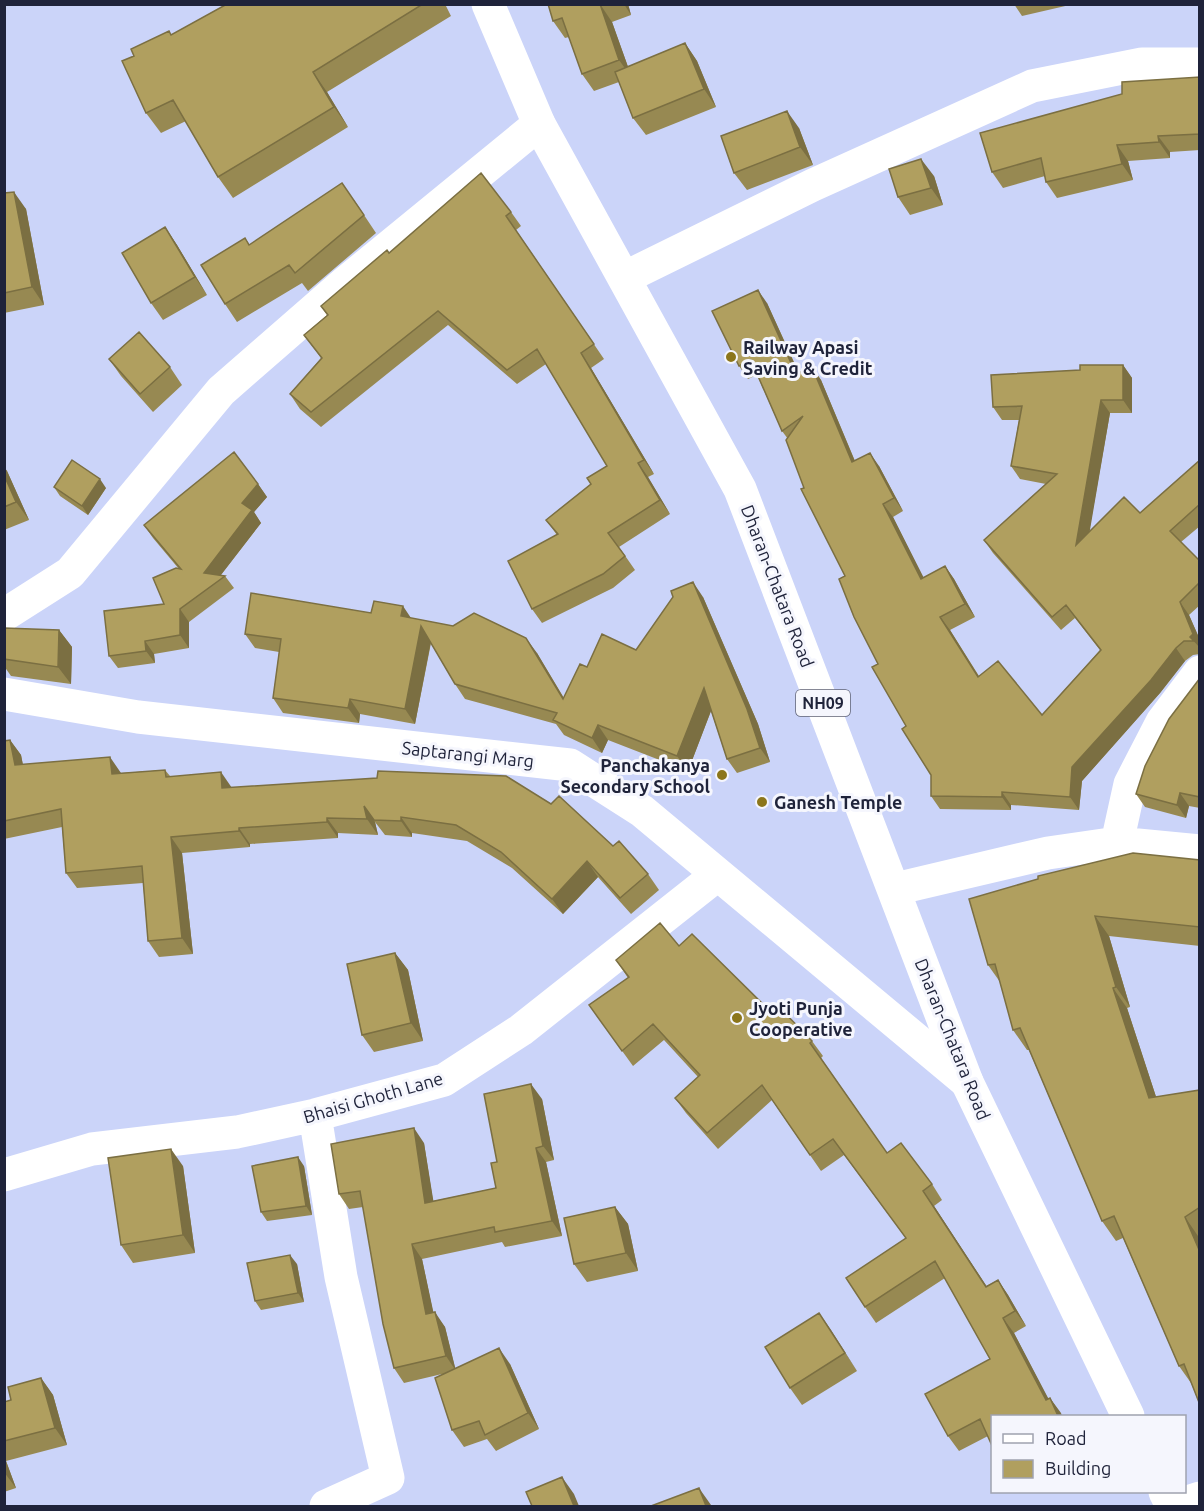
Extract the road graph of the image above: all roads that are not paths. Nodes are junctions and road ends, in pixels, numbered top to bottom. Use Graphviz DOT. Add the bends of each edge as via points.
graph roads {
  1 [pos="488,4"];
  2 [pos="1200,64"];
  3 [pos="539,124"];
  4 [pos="626,278"];
  5 [pos="4,615"];
  6 [pos="1200,672"];
  7 [pos="4,694"];
  8 [pos="1117,843"];
  9 [pos="1200,851"];
  10 [pos="717,875"];
  11 [pos="895,889"];
  12 [pos="967,1082"];
  13 [pos="315,1115"];
  14 [pos="4,1175"];
  15 [pos="1128,1415"];
  16 [pos="1200,1498"];
  17 [pos="326,1506"];
  18 [pos="1173,1506"];
  1 -- 3 [label="street, Dharan-Chatara Road / NH09"];
  2 -- 4 [label="street" via="1142,64 1032,86 813,185"];
  3 -- 4 [label="street, Dharan-Chatara Road / NH09"];
  3 -- 5 [label="street" via="346,282 221,391 70,573"];
  4 -- 11 [label="street, Dharan-Chatara Road / NH09" via="740,489"];
  6 -- 8 [label="street" via="1162,722 1130,784"];
  7 -- 10 [label="street, Saptarangi Marg" via="138,717 570,765 642,811"];
  8 -- 9 [label="street"];
  8 -- 11 [label="street" via="1048,853"];
  10 -- 12 [label="street, Saptarangi Marg"];
  10 -- 13 [label="street, Bhaisi Ghoth Lane" via="521,1030 444,1080"];
  11 -- 12 [label="street, Dharan-Chatara Road / NH09"];
  12 -- 15 [label="street, Dharan-Chatara Road / NH09"];
  13 -- 14 [label="street, Bhaisi Ghoth Lane" via="237,1132 92,1149"];
  13 -- 17 [label="street" via="341,1277 388,1478"];
  16 -- 18 [label="street"];
}
